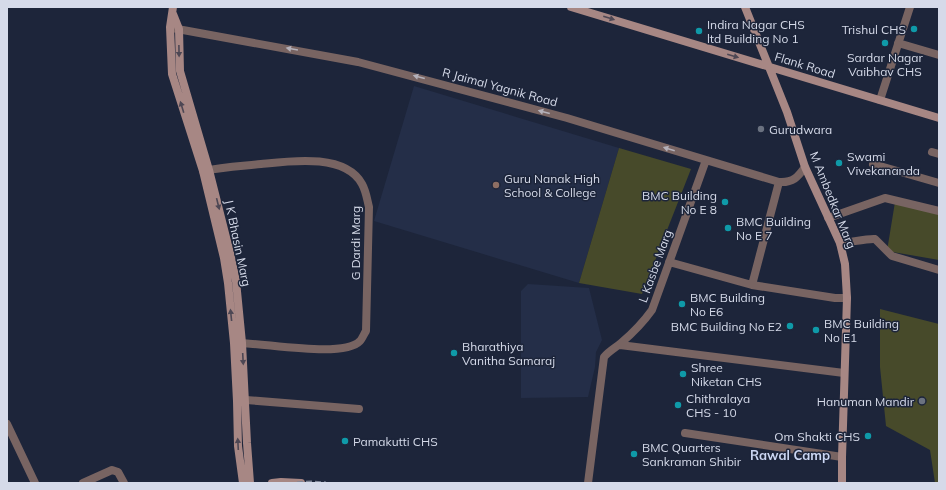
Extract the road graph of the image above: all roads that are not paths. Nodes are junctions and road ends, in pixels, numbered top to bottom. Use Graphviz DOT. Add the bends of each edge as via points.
graph roads {
  1 [pos="571,7"];
  2 [pos="745,7"];
  3 [pos="910,7"];
  4 [pos="173,10"];
  5 [pos="174,28"];
  6 [pos="898,43"];
  7 [pos="939,55"];
  8 [pos="768,66"];
  9 [pos="880,100"];
  10 [pos="939,118"];
  11 [pos="706,160"];
  12 [pos="873,164"];
  13 [pos="805,167"];
  14 [pos="206,170"];
  15 [pos="779,182"];
  16 [pos="939,182"];
  17 [pos="939,211"];
  18 [pos="828,218"];
  19 [pos="840,244"];
  20 [pos="669,262"];
  21 [pos="939,270"];
  22 [pos="752,285"];
  23 [pos="847,298"];
  24 [pos="238,343"];
  25 [pos="620,345"];
  26 [pos="844,373"];
  27 [pos="242,401"];
  28 [pos="359,409"];
  29 [pos="7,424"];
  30 [pos="685,433"];
  31 [pos="842,458"];
  32 [pos="35,483"];
  33 [pos="83,483"];
  34 [pos="124,483"];
  35 [pos="243,483"];
  36 [pos="250,483"];
  37 [pos="272,483"];
  38 [pos="300,483"];
  39 [pos="588,483"];
  40 [pos="842,483"];
  1 -- 8 [label="street, Flank Road, one-way"];
  2 -- 8 [label="street, M Ambedkar Marg"];
  3 -- 6 [label="street"];
  4 -- 5 [label="street, J K Bhasin Marg"];
  11 -- 5 [label="street, R Jaimal Yagnik Road, one-way" via="567,118 358,62"];
  5 -- 14 [label="street, J K Bhasin Marg" via="180,87"];
  6 -- 7 [label="street"];
  6 -- 9 [label="street"];
  8 -- 9 [label="street, Flank Road"];
  8 -- 13 [label="street, M Ambedkar Marg" via="787,112"];
  9 -- 10 [label="street, Flank Road"];
  11 -- 15 [label="street, R Jaimal Yagnik Road"];
  11 -- 20 [label="street, L Kasbe Marg"];
  12 -- 16 [label="street"];
  13 -- 15 [label="street" via="798,177 787,183"];
  13 -- 18 [label="street, M Ambedkar Marg"];
  14 -- 24 [label="street, J K Bhasin Marg" via="236,281"];
  14 -- 24 [label="street, G Dardi Marg" via="294,161 327,162 349,171 361,182 369,207 366,331 359,342 342,349"];
  15 -- 22 [label="street"];
  17 -- 18 [label="street" via="885,198"];
  18 -- 19 [label="street, M Ambedkar Marg"];
  19 -- 21 [label="street" via="871,238 892,256"];
  19 -- 23 [label="street, M Ambedkar Marg" via="845,264"];
  20 -- 22 [label="street"];
  20 -- 25 [label="street, L Kasbe Marg" via="652,310 641,325"];
  22 -- 23 [label="street"];
  23 -- 26 [label="street, M Ambedkar Marg"];
  24 -- 27 [label="street, J K Bhasin Marg"];
  25 -- 26 [label="street"];
  25 -- 39 [label="street, L Kasbe Marg" via="604,357"];
  26 -- 31 [label="street, M Ambedkar Marg"];
  27 -- 28 [label="street"];
  35 -- 27 [label="street, J K Bhasin Marg, one-way" via="238,446"];
  27 -- 36 [label="street, J K Bhasin Marg"];
  29 -- 32 [label="street"];
  30 -- 31 [label="street"];
  31 -- 40 [label="street, M Ambedkar Marg"];
  33 -- 34 [label="street" via="112,470 118,472"];
  37 -- 38 [label="street"];
}
